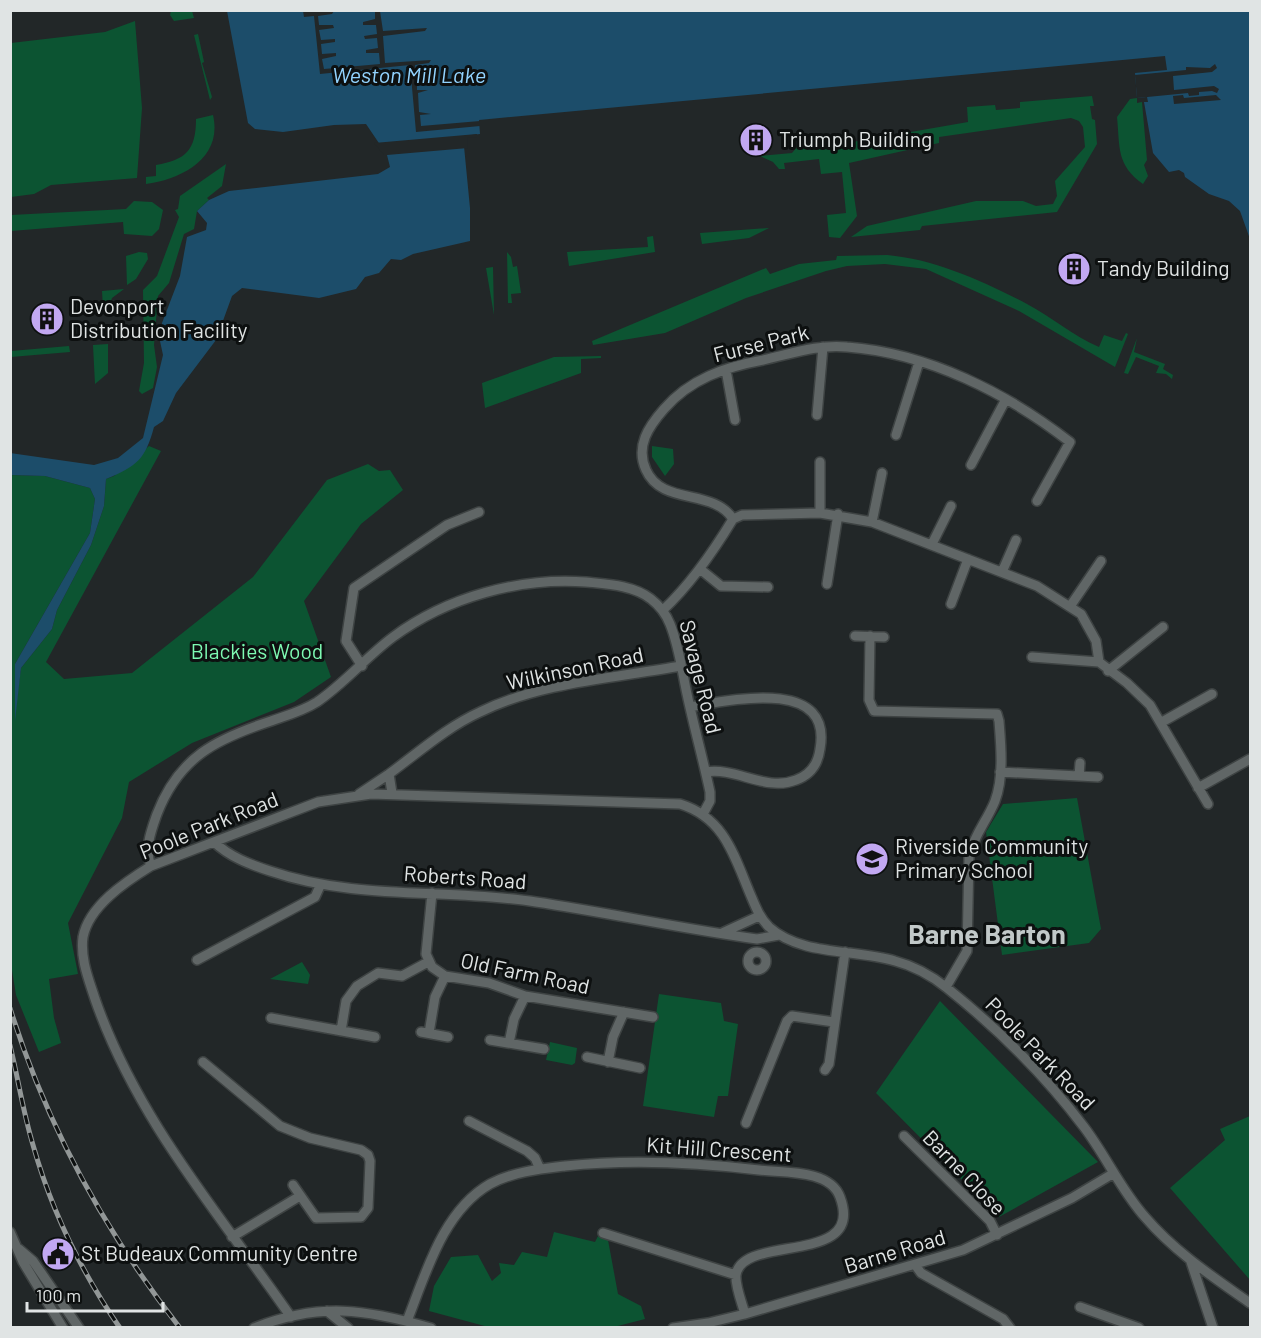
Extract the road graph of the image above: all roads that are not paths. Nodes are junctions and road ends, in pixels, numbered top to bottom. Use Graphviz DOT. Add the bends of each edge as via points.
graph roads {
  1 [pos="823,347"];
  2 [pos="919,362"];
  3 [pos="726,370"];
  4 [pos="1006,399"];
  5 [pos="817,415"];
  6 [pos="735,420"];
  7 [pos="896,435"];
  8 [pos="820,462"];
  9 [pos="972,465"];
  10 [pos="882,473"];
  11 [pos="1037,501"];
  12 [pos="951,506"];
  13 [pos="479,512"];
  14 [pos="820,513"];
  15 [pos="838,514"];
  16 [pos="733,519"];
  17 [pos="872,522"];
  18 [pos="1016,540"];
  19 [pos="932,544"];
  20 [pos="968,559"];
  21 [pos="1101,561"];
  22 [pos="700,569"];
  23 [pos="1002,572"];
  24 [pos="826,584"];
  25 [pos="768,587"];
  26 [pos="951,604"];
  27 [pos="1071,605"];
  28 [pos="663,610"];
  29 [pos="1163,627"];
  30 [pos="855,636"];
  31 [pos="870,636"];
  32 [pos="884,637"];
  33 [pos="1032,657"];
  34 [pos="1099,662"];
  35 [pos="362,666"];
  36 [pos="681,666"];
  37 [pos="1111,674"];
  38 [pos="1212,694"];
  39 [pos="690,707"];
  40 [pos="1162,722"];
  41 [pos="1251,759"];
  42 [pos="1080,764"];
  43 [pos="706,772"];
  44 [pos="1000,772"];
  45 [pos="389,774"];
  46 [pos="1079,776"];
  47 [pos="1098,777"];
  48 [pos="1198,788"];
  49 [pos="392,793"];
  50 [pos="355,796"];
  51 [pos="1208,804"];
  52 [pos="704,814"];
  53 [pos="214,842"];
  54 [pos="151,866"];
  55 [pos="320,886"];
  56 [pos="432,893"];
  57 [pos="759,916"];
  58 [pos="722,933"];
  59 [pos="779,935"];
  60 [pos="736,936"];
  61 [pos="845,952"];
  62 [pos="751,953"];
  63 [pos="197,960"];
  64 [pos="428,962"];
  65 [pos="445,976"];
  66 [pos="946,987"];
  67 [pos="525,996"];
  68 [pos="624,1012"];
  69 [pos="653,1017"];
  70 [pos="271,1018"];
  71 [pos="834,1022"];
  72 [pos="341,1030"];
  73 [pos="375,1037"];
  74 [pos="448,1037"];
  75 [pos="490,1040"];
  76 [pos="509,1043"];
  77 [pos="544,1049"];
  78 [pos="587,1057"];
  79 [pos="203,1062"];
  80 [pos="608,1062"];
  81 [pos="640,1068"];
  82 [pos="825,1070"];
  83 [pos="469,1121"];
  84 [pos="746,1123"];
  85 [pos="904,1136"];
  86 [pos="540,1169"];
  87 [pos="1114,1173"];
  88 [pos="293,1185"];
  89 [pos="300,1196"];
  90 [pos="10,1232"];
  91 [pos="603,1233"];
  92 [pos="997,1235"];
  93 [pos="232,1237"];
  94 [pos="13,1248"];
  95 [pos="1191,1262"];
  96 [pos="916,1266"];
  97 [pos="736,1275"];
  98 [pos="1251,1303"];
  99 [pos="1080,1307"];
  100 [pos="327,1311"];
  101 [pos="745,1314"];
  102 [pos="291,1317"];
  103 [pos="406,1321"];
  104 [pos="63,1328"];
  105 [pos="79,1328"];
  106 [pos="254,1328"];
  107 [pos="348,1328"];
  108 [pos="430,1328"];
  109 [pos="672,1328"];
  110 [pos="1010,1328"];
  111 [pos="1139,1328"];
  112 [pos="1213,1328"];
  1 -- 2 [label="street, Furse Park" via="847,347"];
  1 -- 3 [label="street, Furse Park"];
  1 -- 5 [label="street"];
  2 -- 4 [label="street, Furse Park"];
  2 -- 7 [label="street"];
  3 -- 6 [label="street"];
  3 -- 16 [label="street, Furse Park" via="698,380 665,408 646,430 643,440 645,470 666,490 711,500"];
  4 -- 9 [label="street"];
  4 -- 11 [label="street, Furse Park" via="1070,442"];
  8 -- 14 [label="street"];
  10 -- 17 [label="street"];
  12 -- 19 [label="street"];
  13 -- 35 [label="street" via="447,525 354,588 346,641"];
  14 -- 15 [label="street"];
  14 -- 16 [label="street" via="755,514"];
  15 -- 17 [label="street"];
  15 -- 24 [label="street"];
  16 -- 22 [label="street"];
  17 -- 19 [label="street"];
  18 -- 23 [label="street"];
  19 -- 20 [label="street"];
  20 -- 23 [label="street"];
  20 -- 26 [label="street"];
  21 -- 27 [label="street"];
  22 -- 25 [label="street" via="721,586"];
  22 -- 28 [label="street"];
  23 -- 27 [label="street"];
  27 -- 34 [label="street" via="1089,623"];
  28 -- 35 [label="street, Savage Road" via="649,597 616,585 563,581 526,584 462,600 430,615 393,637"];
  28 -- 36 [label="street, Savage Road"];
  29 -- 37 [label="street"];
  30 -- 31 [label="street"];
  31 -- 32 [label="street"];
  31 -- 44 [label="street" via="870,708 882,712 997,714"];
  33 -- 34 [label="street"];
  34 -- 37 [label="street"];
  35 -- 54 [label="street, Savage Road" via="296,713 217,742 191,760 172,784 159,810 149,837 147,856"];
  36 -- 39 [label="street, Savage Road"];
  36 -- 45 [label="street, Wilkinson Road" via="520,695 456,724"];
  37 -- 40 [label="street" via="1140,694"];
  38 -- 40 [label="street"];
  39 -- 43 [label="street, Savage Road"];
  39 -- 43 [label="street" via="731,700 784,698 805,706 820,724 817,762 798,780 774,784 717,770"];
  40 -- 48 [label="street"];
  41 -- 48 [label="street"];
  42 -- 46 [label="street"];
  43 -- 52 [label="street, Savage Road" via="710,801"];
  44 -- 46 [label="street"];
  44 -- 66 [label="street" via="995,801 972,842 969,856 967,951"];
  45 -- 49 [label="street"];
  45 -- 50 [label="street, Wilkinson Road"];
  46 -- 47 [label="street"];
  48 -- 51 [label="street"];
  49 -- 50 [label="street, Poole Park Road"];
  49 -- 52 [label="street, Poole Park Road" via="680,804"];
  50 -- 53 [label="street, Poole Park Road" via="318,802"];
  52 -- 57 [label="street" via="730,846"];
  53 -- 54 [label="street, Poole Park Road"];
  53 -- 55 [label="street, Roberts Road" via="226,853 254,865"];
  54 -- 93 [label="street, Poole Park Road" via="112,894 89,921 84,936 84,967 120,1065 135,1093"];
  55 -- 56 [label="street, Roberts Road"];
  55 -- 63 [label="street" via="315,897"];
  56 -- 58 [label="street, Roberts Road" via="536,901"];
  56 -- 64 [label="street"];
  57 -- 58 [label="street"];
  57 -- 59 [label="street, Poole Park Road"];
  58 -- 60 [label="street, Roberts Road"];
  59 -- 60 [label="street, Roberts Road" via="767,939"];
  59 -- 61 [label="street, Poole Park Road" via="794,943"];
  60 -- 62 [label="street"];
  61 -- 66 [label="street, Poole Park Road" via="895,961 925,972"];
  61 -- 71 [label="street"];
  64 -- 65 [label="street, Old Farm Road"];
  64 -- 72 [label="street" via="402,975 378,973 357,986 346,1001"];
  65 -- 67 [label="street, Old Farm Road" via="489,983"];
  65 -- 74 [label="street" via="425,1033"];
  66 -- 87 [label="street, Poole Park Road" via="999,1032 1050,1085 1085,1128"];
  67 -- 68 [label="street, Old Farm Road"];
  67 -- 76 [label="street" via="514,1019"];
  68 -- 69 [label="street, Old Farm Road"];
  68 -- 80 [label="street"];
  70 -- 72 [label="street"];
  71 -- 82 [label="street"];
  71 -- 84 [label="street" via="799,1016 787,1021"];
  72 -- 73 [label="street"];
  75 -- 76 [label="street"];
  76 -- 77 [label="street"];
  78 -- 80 [label="street"];
  79 -- 89 [label="street" via="280,1126 368,1155 368,1208 361,1217 316,1218"];
  80 -- 81 [label="street"];
  83 -- 86 [label="street" via="483,1122 527,1151"];
  85 -- 92 [label="street, Barne Close" via="990,1221"];
  86 -- 97 [label="street, Kit Hill Crescent" via="594,1163 695,1162 819,1178 836,1189 842,1216 834,1233 819,1242 753,1257 741,1265"];
  86 -- 103 [label="street, Kit Hill Crescent" via="492,1183 465,1205 451,1221"];
  87 -- 92 [label="street, Barne Road"];
  87 -- 95 [label="street, Poole Park Road" via="1145,1217"];
  88 -- 89 [label="street"];
  89 -- 93 [label="street"];
  90 -- 94 [label="street"];
  91 -- 97 [label="street"];
  92 -- 96 [label="street, Barne Road"];
  93 -- 102 [label="street, Poole Park Road"];
  94 -- 104 [label="street"];
  94 -- 105 [label="street" via="33,1261"];
  95 -- 98 [label="street, Poole Park Road"];
  95 -- 112 [label="street"];
  96 -- 101 [label="street, Barne Road"];
  96 -- 110 [label="street" via="921,1274 1003,1319"];
  97 -- 101 [label="street"];
  99 -- 111 [label="street"];
  100 -- 102 [label="street"];
  100 -- 103 [label="street" via="345,1309"];
  100 -- 107 [label="street"];
  101 -- 109 [label="street, Barne Road"];
  102 -- 106 [label="street"];
  103 -- 108 [label="street"];
}
